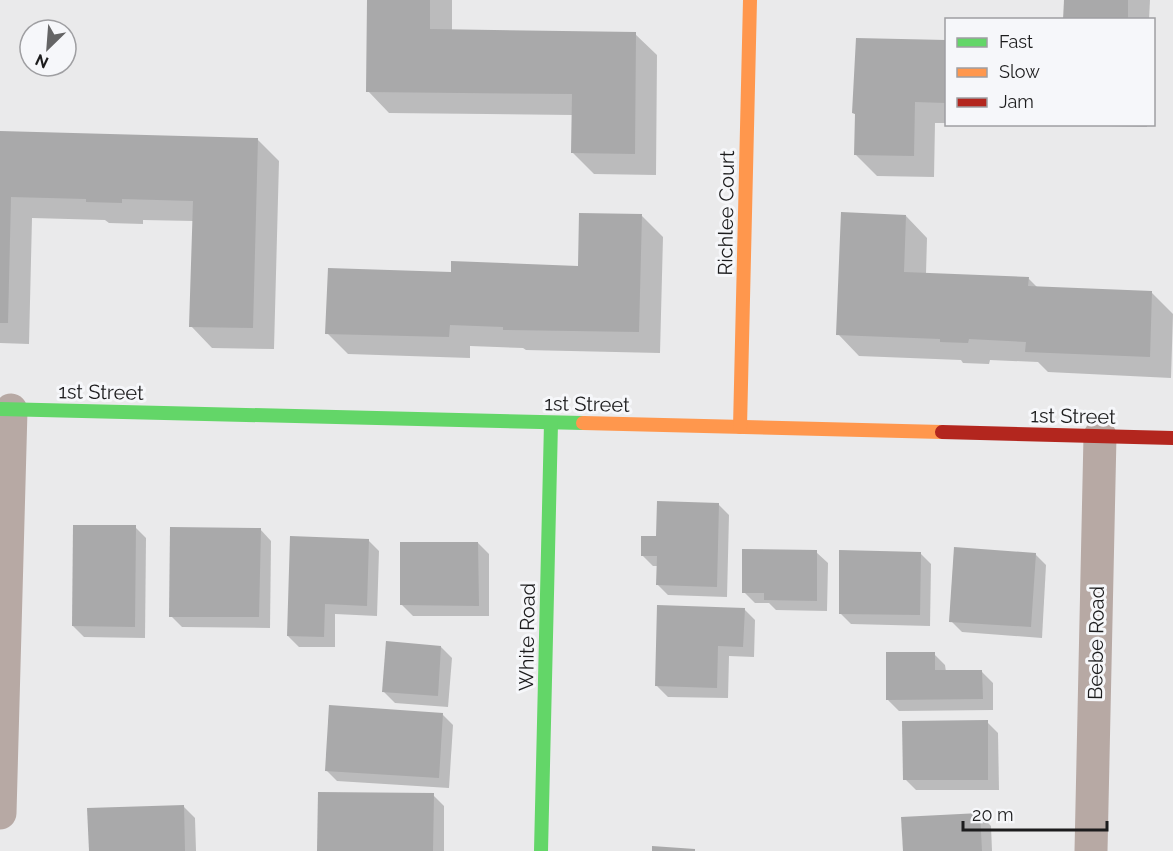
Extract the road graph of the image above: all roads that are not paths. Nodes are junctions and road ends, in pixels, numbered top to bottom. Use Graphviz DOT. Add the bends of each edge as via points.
graph roads {
  1 [pos="750,0"];
  2 [pos="5,410"];
  3 [pos="551,423"];
  4 [pos="740,427"];
  5 [pos="1100,436"];
  6 [pos="1173,438"];
  7 [pos="0,813"];
  8 [pos="542,851"];
  9 [pos="1091,851"];
  1 -- 4 [label="street, Richlee Court"];
  2 -- 3 [label="street, 1st Street"];
  2 -- 7 [label="street"];
  3 -- 4 [label="street, 1st Street"];
  3 -- 8 [label="street, White Road"];
  4 -- 5 [label="street, 1st Street"];
  5 -- 6 [label="street, 1st Street"];
  5 -- 9 [label="street, Beebe Road"];
}
